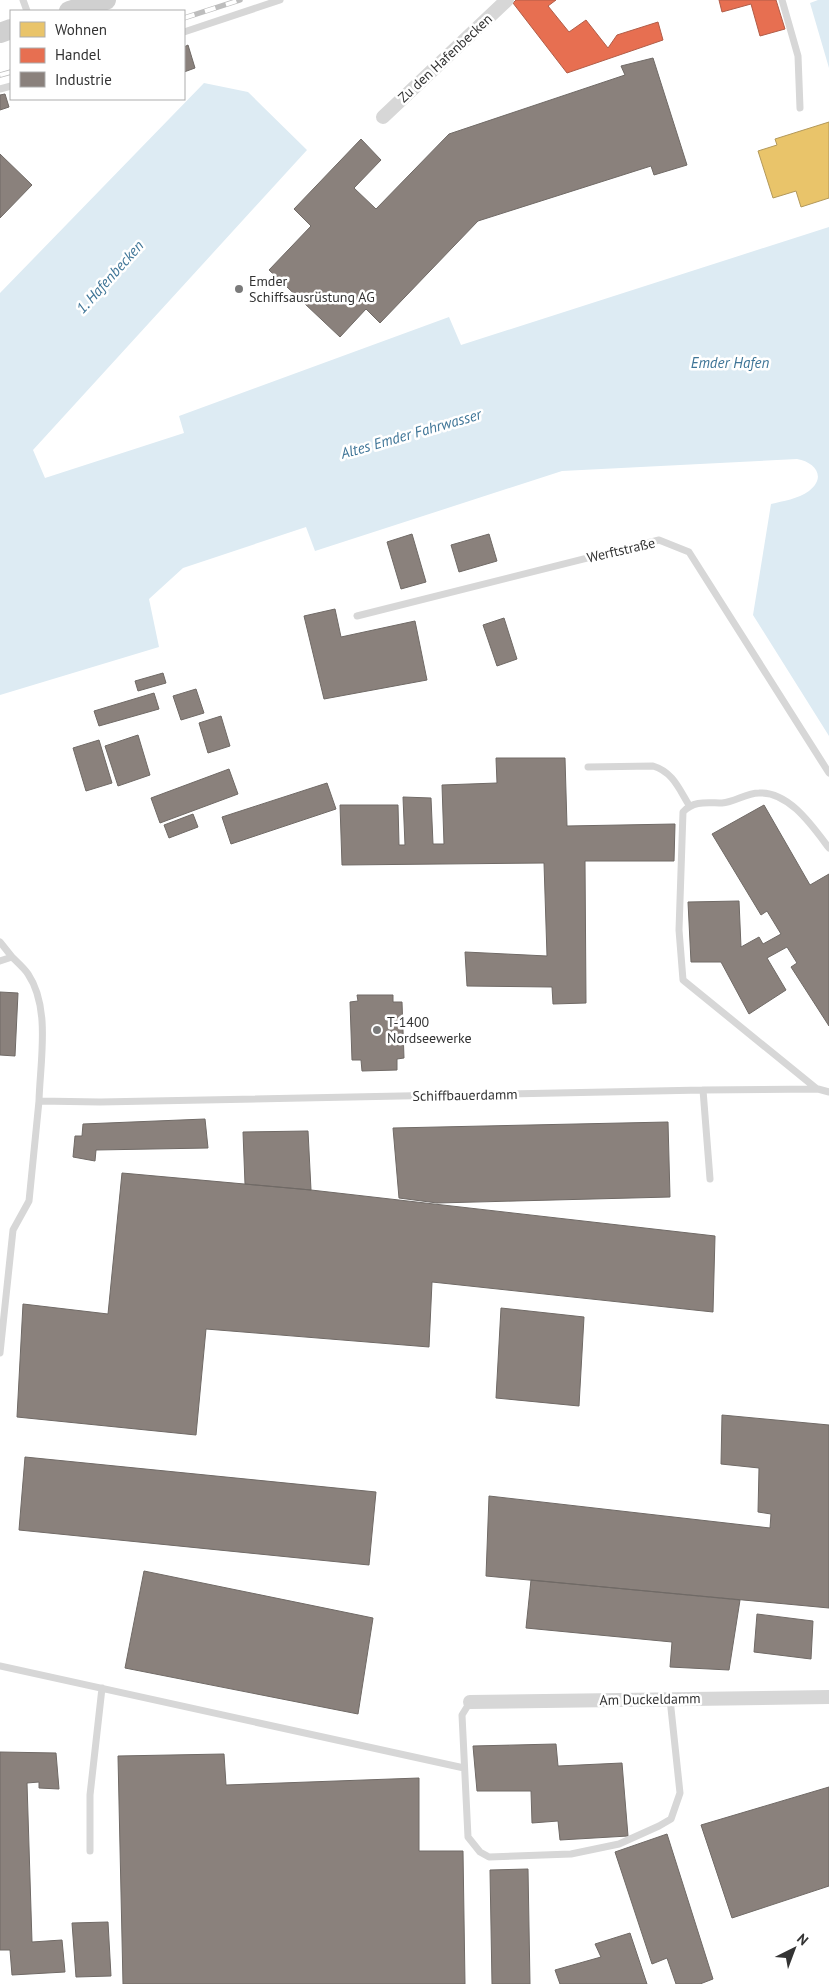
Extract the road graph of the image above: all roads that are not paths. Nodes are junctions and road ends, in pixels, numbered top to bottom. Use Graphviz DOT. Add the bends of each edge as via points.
graph roads {
  1 [pos="106,0"];
  2 [pos="280,0"];
  3 [pos="507,0"];
  4 [pos="782,0"];
  5 [pos="73,10"];
  6 [pos="185,32"];
  7 [pos="800,108"];
  8 [pos="383,117"];
  9 [pos="357,616"];
  10 [pos="588,767"];
  11 [pos="829,773"];
  12 [pos="689,805"];
  13 [pos="829,848"];
  14 [pos="0,942"];
  15 [pos="12,957"];
  16 [pos="0,961"];
  17 [pos="818,1089"];
  18 [pos="703,1090"];
  19 [pos="829,1092"];
  20 [pos="38,1100"];
  21 [pos="710,1179"];
  22 [pos="0,1352"];
  23 [pos="0,1666"];
  24 [pos="102,1688"];
  25 [pos="829,1697"];
  26 [pos="670,1699"];
  27 [pos="470,1702"];
  28 [pos="464,1768"];
  29 [pos="90,1851"];
  1 -- 5 [label="main road"];
  2 -- 6 [label="lane"];
  3 -- 8 [label="street, Zu den Hafenbecken"];
  4 -- 7 [label="lane" via="798,56"];
  9 -- 11 [label="lane, Werftstraße" via="659,540 689,552"];
  10 -- 12 [label="lane" via="654,766 663,769 671,774"];
  12 -- 13 [label="lane" via="725,803 750,794 771,794 794,808"];
  12 -- 17 [label="lane" via="683,812 680,879 679,930 683,980"];
  14 -- 15 [label="lane"];
  15 -- 16 [label="lane"];
  15 -- 20 [label="lane" via="28,974 38,993 42,1019"];
  17 -- 18 [label="lane, Schiffbauerdamm"];
  17 -- 19 [label="lane, Schiffbauerdamm"];
  18 -- 20 [label="lane, Schiffbauerdamm" via="100,1102"];
  18 -- 21 [label="lane"];
  20 -- 22 [label="lane" via="29,1201 13,1230"];
  23 -- 24 [label="lane"];
  24 -- 28 [label="lane"];
  24 -- 29 [label="lane" via="90,1795"];
  25 -- 26 [label="street, Am Duckeldamm"];
  26 -- 27 [label="street, Am Duckeldamm"];
  26 -- 28 [label="lane" via="680,1793 671,1819 619,1844 571,1854 489,1857 480,1852 468,1837"];
  27 -- 28 [label="lane" via="462,1715"];
}
